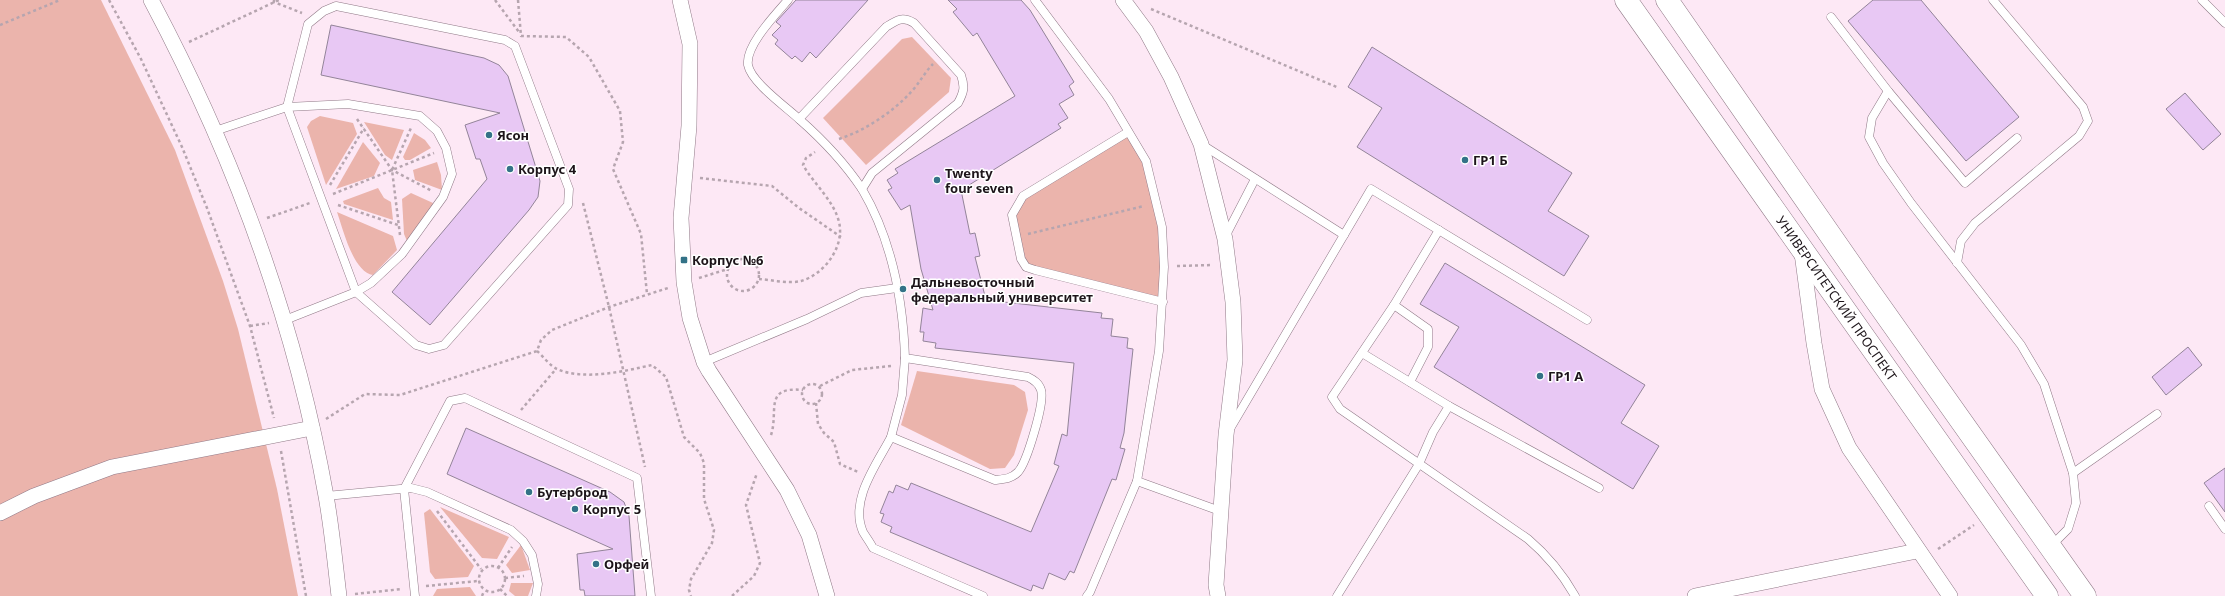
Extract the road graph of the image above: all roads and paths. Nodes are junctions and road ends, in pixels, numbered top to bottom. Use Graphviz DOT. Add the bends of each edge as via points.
graph roads {
  1 [pos="60,0"];
  2 [pos="108,0"];
  3 [pos="151,0"];
  4 [pos="279,0"];
  5 [pos="495,0"];
  6 [pos="518,0"];
  7 [pos="680,0"];
  8 [pos="788,0"];
  9 [pos="1035,0"];
  10 [pos="1123,0"];
  11 [pos="1626,0"];
  12 [pos="1667,0"];
  13 [pos="1993,0"];
  14 [pos="2202,0"];
  15 [pos="274,1"];
  16 [pos="1150,9"];
  17 [pos="1831,17"];
  18 [pos="316,18"];
  19 [pos="2225,23"];
  20 [pos="0,25"];
  21 [pos="521,36"];
  22 [pos="524,43"];
  23 [pos="176,48"];
  24 [pos="944,57"];
  25 [pos="1339,88"];
  26 [pos="1888,91"];
  27 [pos="348,104"];
  28 [pos="287,107"];
  29 [pos="416,115"];
  30 [pos="799,119"];
  31 [pos="364,128"];
  32 [pos="215,132"];
  33 [pos="1128,132"];
  34 [pos="2017,138"];
  35 [pos="827,143"];
  36 [pos="1201,144"];
  37 [pos="446,148"];
  38 [pos="392,170"];
  39 [pos="684,177"];
  40 [pos="1255,179"];
  41 [pos="862,189"];
  42 [pos="443,197"];
  43 [pos="321,199"];
  44 [pos="582,201"];
  45 [pos="1156,203"];
  46 [pos="253,223"];
  47 [pos="398,225"];
  48 [pos="1827,229"];
  49 [pos="1439,230"];
  50 [pos="1344,235"];
  51 [pos="841,237"];
  52 [pos="1017,237"];
  53 [pos="1224,239"];
  54 [pos="1801,248"];
  55 [pos="402,254"];
  56 [pos="1957,263"];
  57 [pos="1227,264"];
  58 [pos="1164,267"];
  59 [pos="728,269"];
  60 [pos="759,279"];
  61 [pos="684,282"];
  62 [pos="897,288"];
  63 [pos="356,292"];
  64 [pos="648,294"];
  65 [pos="1162,302"];
  66 [pos="1394,305"];
  67 [pos="609,307"];
  68 [pos="285,320"];
  69 [pos="1587,320"];
  70 [pos="536,351"];
  71 [pos="1362,352"];
  72 [pos="904,361"];
  73 [pos="704,362"];
  74 [pos="556,369"];
  75 [pos="623,371"];
  76 [pos="1410,382"];
  77 [pos="820,386"];
  78 [pos="802,390"];
  79 [pos="816,403"];
  80 [pos="1449,406"];
  81 [pos="2156,414"];
  82 [pos="512,420"];
  83 [pos="312,428"];
  84 [pos="278,433"];
  85 [pos="1226,435"];
  86 [pos="891,437"];
  87 [pos="763,454"];
  88 [pos="1419,464"];
  89 [pos="646,472"];
  90 [pos="2073,473"];
  91 [pos="870,478"];
  92 [pos="1137,481"];
  93 [pos="1599,488"];
  94 [pos="404,489"];
  95 [pos="326,496"];
  96 [pos="2209,506"];
  97 [pos="435,509"];
  98 [pos="1220,511"];
  99 [pos="0,513"];
  100 [pos="1977,522"];
  101 [pos="2225,529"];
  102 [pos="519,537"];
  103 [pos="2050,547"];
  104 [pos="1921,555"];
  105 [pos="498,568"];
  106 [pos="481,569"];
  107 [pos="537,575"];
  108 [pos="427,578"];
  109 [pos="504,578"];
  110 [pos="478,581"];
  111 [pos="428,586"];
  112 [pos="414,587"];
  113 [pos="500,589"];
  114 [pos="429,591"];
  115 [pos="484,591"];
  116 [pos="306,596"];
  117 [pos="345,596"];
  118 [pos="415,596"];
  119 [pos="482,596"];
  120 [pos="507,596"];
  121 [pos="536,596"];
  122 [pos="651,596"];
  123 [pos="691,596"];
  124 [pos="732,596"];
  125 [pos="827,596"];
  126 [pos="983,596"];
  127 [pos="1087,596"];
  128 [pos="1218,596"];
  129 [pos="1337,596"];
  130 [pos="1575,596"];
  131 [pos="1695,596"];
  132 [pos="1950,596"];
  133 [pos="2047,596"];
  134 [pos="2085,596"];
  1 -- 20 [label="path"];
  2 -- 84 [label="path" via="141,59 207,208 250,326"];
  3 -- 23 [label="street"];
  4 -- 15 [label="path"];
  5 -- 21 [label="path"];
  6 -- 21 [label="path"];
  7 -- 39 [label="street" via="690,44 689,126"];
  8 -- 30 [label="lane" via="758,37 748,65 755,79"];
  9 -- 33 [label="lane" via="1109,99"];
  10 -- 36 [label="street" via="1146,31 1171,77"];
  11 -- 54 [label="main road, УНИВЕРСИТЕТСКИЙ ПРОСПЕКТ"];
  12 -- 48 [label="main road"];
  13 -- 56 [label="lane" via="2084,107 2088,121 2080,136 1975,223 1961,242"];
  14 -- 19 [label="lane"];
  15 -- 18 [label="path"];
  15 -- 23 [label="path"];
  16 -- 25 [label="path"];
  17 -- 26 [label="lane"];
  18 -- 28 [label="lane" via="308,24"];
  18 -- 63 [label="lane" via="336,6 505,40 515,46 569,189 568,205 444,345 429,349 416,345"];
  21 -- 22 [label="path"];
  21 -- 64 [label="path" via="566,37 590,57 620,111 623,142 613,169 641,234"];
  23 -- 32 [label="street"];
  24 -- 30 [label="lane" via="914,23 907,18 899,19 886,27"];
  24 -- 35 [label="path" via="934,62 912,91 884,116 858,133"];
  24 -- 41 [label="lane" via="961,75 965,85 958,103 872,172"];
  26 -- 34 [label="lane" via="1965,183"];
  26 -- 56 [label="lane" via="1872,118 1869,137 1883,163"];
  27 -- 28 [label="lane"];
  27 -- 29 [label="lane"];
  27 -- 31 [label="path"];
  28 -- 32 [label="lane"];
  28 -- 43 [label="lane"];
  29 -- 37 [label="lane" via="437,131"];
  29 -- 38 [label="path"];
  30 -- 35 [label="lane"];
  31 -- 38 [label="path"];
  31 -- 43 [label="path"];
  32 -- 46 [label="street"];
  33 -- 45 [label="lane" via="1146,162"];
  33 -- 52 [label="lane" via="1023,196 1012,215"];
  35 -- 41 [label="lane" via="848,167"];
  35 -- 51 [label="path" via="806,158 803,166 831,205 839,222"];
  36 -- 40 [label="lane"];
  36 -- 53 [label="street"];
  37 -- 38 [label="path"];
  37 -- 42 [label="lane" via="452,174"];
  38 -- 42 [label="path"];
  38 -- 43 [label="path"];
  38 -- 47 [label="path"];
  39 -- 51 [label="path" via="772,186"];
  39 -- 61 [label="street" via="681,218"];
  40 -- 50 [label="lane"];
  40 -- 53 [label="lane"];
  41 -- 62 [label="lane" via="877,214"];
  42 -- 55 [label="lane"];
  43 -- 46 [label="path"];
  43 -- 47 [label="path"];
  43 -- 63 [label="lane"];
  44 -- 67 [label="path"];
  45 -- 52 [label="path"];
  45 -- 58 [label="lane" via="1162,226"];
  46 -- 68 [label="street"];
  47 -- 55 [label="path"];
  48 -- 54 [label="main road"];
  48 -- 103 [label="main road"];
  49 -- 50 [label="lane" via="1372,189"];
  49 -- 66 [label="lane"];
  49 -- 69 [label="lane"];
  50 -- 85 [label="lane"];
  51 -- 60 [label="path" via="832,257 817,273 801,281"];
  52 -- 65 [label="lane" via="1020,259 1026,267"];
  53 -- 57 [label="street"];
  54 -- 104 [label="street" via="1822,388 1849,448"];
  54 -- 133 [label="main road, УНИВЕРСИТЕТСКИЙ ПРОСПЕКТ"];
  55 -- 63 [label="lane" via="371,283"];
  56 -- 90 [label="lane" via="2021,344 2044,384"];
  57 -- 58 [label="path"];
  57 -- 85 [label="street" via="1233,302 1235,360"];
  58 -- 65 [label="lane"];
  59 -- 60 [label="path" via="740,259 751,261 758,268"];
  59 -- 60 [label="path" via="728,279 738,290 749,290"];
  59 -- 61 [label="path"];
  61 -- 64 [label="path"];
  61 -- 73 [label="street" via="690,318"];
  62 -- 72 [label="lane" via="904,325"];
  62 -- 73 [label="lane" via="861,293 807,319"];
  63 -- 68 [label="lane"];
  64 -- 67 [label="path"];
  65 -- 92 [label="lane" via="1159,351"];
  66 -- 71 [label="lane"];
  66 -- 76 [label="lane" via="1428,329 1428,347"];
  67 -- 70 [label="path" via="552,330 541,340"];
  67 -- 75 [label="path"];
  68 -- 83 [label="street"];
  70 -- 74 [label="path"];
  70 -- 83 [label="path" via="400,395 365,394"];
  71 -- 76 [label="lane"];
  71 -- 88 [label="lane" via="1332,397 1340,409"];
  72 -- 77 [label="path" via="852,370"];
  72 -- 86 [label="lane" via="902,395"];
  72 -- 86 [label="lane" via="1028,377 1037,382 1041,390 1042,403 1025,460 1018,472 1008,479 995,480"];
  73 -- 87 [label="street"];
  74 -- 75 [label="path" via="582,375"];
  74 -- 82 [label="path"];
  75 -- 89 [label="path"];
  75 -- 123 [label="path" via="652,365 666,377 684,437 700,453 704,463 704,499 714,530 712,543 691,579"];
  76 -- 80 [label="lane"];
  77 -- 78 [label="path" via="810,384"];
  77 -- 79 [label="path" via="822,396"];
  78 -- 79 [label="path" via="802,397 806,402"];
  78 -- 87 [label="path" via="787,388 777,395 773,404 773,429"];
  79 -- 91 [label="path" via="818,424 834,442 840,464"];
  80 -- 88 [label="lane" via="1433,432"];
  80 -- 93 [label="lane"];
  81 -- 90 [label="lane"];
  82 -- 94 [label="lane" via="465,398 450,401"];
  82 -- 122 [label="lane" via="637,478"];
  83 -- 84 [label="street"];
  83 -- 95 [label="street"];
  84 -- 99 [label="street" via="112,467 34,496"];
  84 -- 116 [label="path"];
  85 -- 98 [label="street"];
  86 -- 91 [label="lane"];
  87 -- 124 [label="path" via="746,505 760,563 754,576"];
  87 -- 125 [label="street" via="787,490 809,535"];
  88 -- 129 [label="lane"];
  88 -- 130 [label="lane" via="1528,539 1562,573"];
  90 -- 103 [label="lane" via="2076,503 2068,529"];
  91 -- 126 [label="lane" via="860,501 860,514 863,531 873,548"];
  92 -- 98 [label="lane"];
  92 -- 127 [label="lane"];
  94 -- 95 [label="lane"];
  94 -- 102 [label="lane" via="427,492 511,530"];
  94 -- 112 [label="lane"];
  95 -- 117 [label="street"];
  96 -- 101 [label="lane"];
  97 -- 106 [label="path"];
  98 -- 128 [label="street" via="1216,585"];
  100 -- 104 [label="path"];
  102 -- 105 [label="path"];
  102 -- 107 [label="lane" via="532,555"];
  103 -- 134 [label="main road"];
  104 -- 131 [label="street"];
  104 -- 132 [label="street"];
  105 -- 106 [label="path" via="493,565"];
  105 -- 109 [label="path" via="504,571"];
  106 -- 110 [label="path"];
  107 -- 109 [label="path"];
  107 -- 121 [label="lane"];
  108 -- 111 [label="path"];
  109 -- 113 [label="path" via="505,584"];
  110 -- 111 [label="path"];
  110 -- 115 [label="path"];
  111 -- 112 [label="path"];
  111 -- 114 [label="path"];
  112 -- 117 [label="path"];
  112 -- 118 [label="lane"];
  113 -- 115 [label="path" via="496,592"];
  113 -- 120 [label="path"];
  115 -- 119 [label="path"];
}
